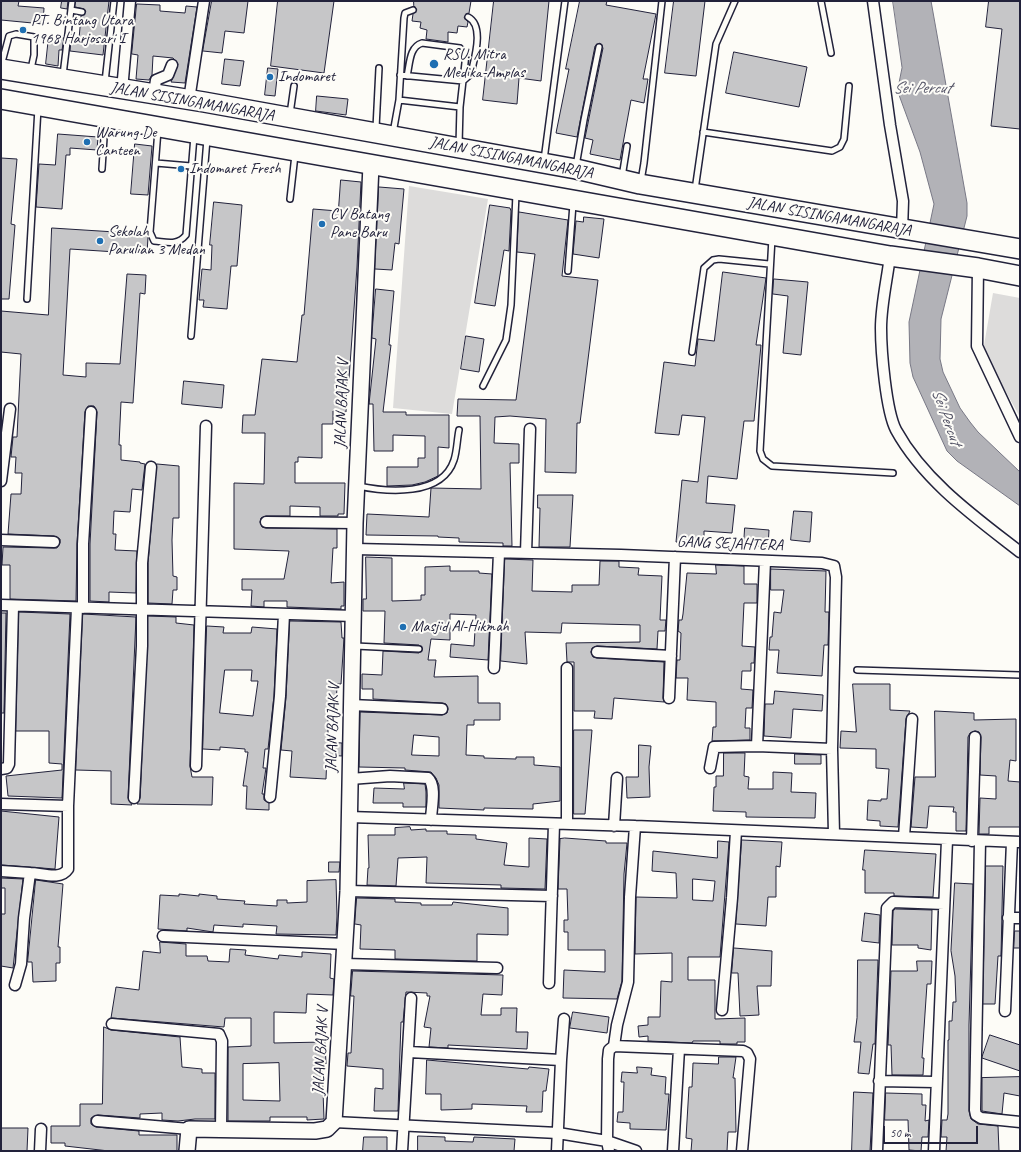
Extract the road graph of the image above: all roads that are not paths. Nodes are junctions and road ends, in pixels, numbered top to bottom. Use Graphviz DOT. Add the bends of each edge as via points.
graph roads {
  1 [pos="72,1"];
  2 [pos="114,1"];
  3 [pos="130,1"];
  4 [pos="202,1"];
  5 [pos="565,1"];
  6 [pos="662,1"];
  7 [pos="735,1"];
  8 [pos="821,1"];
  9 [pos="873,1"];
  10 [pos="72,10"];
  11 [pos="413,10"];
  12 [pos="82,12"];
  13 [pos="468,17"];
  14 [pos="599,47"];
  15 [pos="831,52"];
  16 [pos="172,66"];
  17 [pos="379,68"];
  18 [pos="1,69"];
  19 [pos="30,74"];
  20 [pos="400,76"];
  21 [pos="407,76"];
  22 [pos="63,80"];
  23 [pos="463,80"];
  24 [pos="294,86"];
  25 [pos="849,86"];
  26 [pos="113,88"];
  27 [pos="154,94"];
  28 [pos="1,99"];
  29 [pos="189,100"];
  30 [pos="398,100"];
  31 [pos="38,105"];
  32 [pos="460,107"];
  33 [pos="105,117"];
  34 [pos="289,119"];
  35 [pos="159,127"];
  36 [pos="703,132"];
  37 [pos="201,135"];
  38 [pos="384,135"];
  39 [pos="627,146"];
  40 [pos="459,148"];
  41 [pos="296,152"];
  42 [pos="156,163"];
  43 [pos="544,163"];
  44 [pos="371,165"];
  45 [pos="191,166"];
  46 [pos="102,169"];
  47 [pos="576,169"];
  48 [pos="622,180"];
  49 [pos="640,184"];
  50 [pos="516,191"];
  51 [pos="695,193"];
  52 [pos="290,199"];
  53 [pos="574,201"];
  54 [pos="904,230"];
  55 [pos="772,235"];
  56 [pos="1020,249"];
  57 [pos="898,257"];
  58 [pos="770,264"];
  59 [pos="978,268"];
  60 [pos="568,271"];
  61 [pos="1020,276"];
  62 [pos="27,299"];
  63 [pos="191,336"];
  64 [pos="692,352"];
  65 [pos="483,386"];
  66 [pos="10,409"];
  67 [pos="91,412"];
  68 [pos="206,426"];
  69 [pos="530,429"];
  70 [pos="459,430"];
  71 [pos="1020,437"];
  72 [pos="151,467"];
  73 [pos="893,473"];
  74 [pos="1,481"];
  75 [pos="357,486"];
  76 [pos="266,522"];
  77 [pos="356,524"];
  78 [pos="1,540"];
  79 [pos="54,542"];
  80 [pos="355,549"];
  81 [pos="499,552"];
  82 [pos="1020,552"];
  83 [pos="526,553"];
  84 [pos="675,557"];
  85 [pos="765,561"];
  86 [pos="1,605"];
  87 [pos="13,606"];
  88 [pos="80,608"];
  89 [pos="142,609"];
  90 [pos="201,611"];
  91 [pos="284,614"];
  92 [pos="354,616"];
  93 [pos="354,646"];
  94 [pos="419,649"];
  95 [pos="597,652"];
  96 [pos="670,656"];
  97 [pos="494,668"];
  98 [pos="567,668"];
  99 [pos="857,670"];
  100 [pos="1020,675"];
  101 [pos="669,698"];
  102 [pos="352,705"];
  103 [pos="442,709"];
  104 [pos="912,718"];
  105 [pos="975,737"];
  106 [pos="757,746"];
  107 [pos="832,749"];
  108 [pos="196,766"];
  109 [pos="710,768"];
  110 [pos="1,769"];
  111 [pos="617,778"];
  112 [pos="350,779"];
  113 [pos="270,797"];
  114 [pos="134,798"];
  115 [pos="1,804"];
  116 [pos="68,806"];
  117 [pos="349,817"];
  118 [pos="431,820"];
  119 [pos="554,824"];
  120 [pos="567,824"];
  121 [pos="614,826"];
  122 [pos="635,826"];
  123 [pos="736,831"];
  124 [pos="834,834"];
  125 [pos="904,837"];
  126 [pos="946,840"];
  127 [pos="976,841"];
  128 [pos="1016,847"];
  129 [pos="1,871"];
  130 [pos="30,873"];
  131 [pos="348,891"];
  132 [pos="552,896"];
  133 [pos="944,904"];
  134 [pos="1008,918"];
  135 [pos="1020,918"];
  136 [pos="164,936"];
  137 [pos="346,944"];
  138 [pos="344,964"];
  139 [pos="497,968"];
  140 [pos="549,983"];
  141 [pos="15,985"];
  142 [pos="411,998"];
  143 [pos="722,1010"];
  144 [pos="1005,1010"];
  145 [pos="564,1019"];
  146 [pos="112,1024"];
  147 [pos="614,1046"];
  148 [pos="679,1049"];
  149 [pos="409,1052"];
  150 [pos="561,1060"];
  151 [pos="879,1081"];
  152 [pos="935,1082"];
  153 [pos="97,1121"];
  154 [pos="334,1122"];
  155 [pos="1020,1122"];
  156 [pos="405,1126"];
  157 [pos="41,1129"];
  158 [pos="189,1129"];
  159 [pos="221,1130"];
  160 [pos="558,1133"];
  161 [pos="608,1146"];
  162 [pos="40,1151"];
  163 [pos="187,1151"];
  164 [pos="402,1151"];
  165 [pos="557,1151"];
  166 [pos="636,1151"];
  167 [pos="673,1151"];
  168 [pos="742,1151"];
  169 [pos="877,1151"];
  170 [pos="934,1151"];
  1 -- 10 [label="lane"];
  2 -- 26 [label="lane" via="110,16"];
  3 -- 26 [label="street"];
  4 -- 29 [label="street"];
  5 -- 43 [label="lane"];
  6 -- 49 [label="lane"];
  7 -- 36 [label="lane" via="716,44"];
  8 -- 15 [label="lane"];
  9 -- 54 [label="street" via="903,201"];
  10 -- 12 [label="lane"];
  10 -- 22 [label="lane"];
  11 -- 20 [label="lane" via="406,13"];
  13 -- 23 [label="lane" via="474,20 478,28 471,74"];
  14 -- 47 [label="lane"];
  16 -- 27 [label="street" via="168,75 156,80"];
  17 -- 38 [label="lane"];
  18 -- 19 [label="highway, JALAN SISINGAMANGARAJA"];
  18 -- 19 [label="lane" via="9,36 30,36 34,37 35,41"];
  19 -- 22 [label="highway, JALAN SISINGAMANGARAJA"];
  20 -- 21 [label="lane"];
  20 -- 30 [label="lane"];
  21 -- 23 [label="lane"];
  21 -- 23 [label="lane" via="413,48 422,43 464,50 466,54"];
  22 -- 26 [label="highway, JALAN SISINGAMANGARAJA"];
  23 -- 32 [label="lane"];
  24 -- 34 [label="lane"];
  25 -- 36 [label="lane" via="844,140 840,147 832,151"];
  26 -- 27 [label="highway, JALAN SISINGAMANGARAJA"];
  27 -- 29 [label="highway, JALAN SISINGAMANGARAJA"];
  28 -- 31 [label="highway, JALAN SISINGAMANGARAJA"];
  29 -- 34 [label="highway, JALAN SISINGAMANGARAJA"];
  30 -- 32 [label="lane"];
  30 -- 38 [label="lane"];
  31 -- 33 [label="highway, JALAN SISINGAMANGARAJA"];
  31 -- 62 [label="lane"];
  32 -- 40 [label="lane"];
  33 -- 35 [label="highway, JALAN SISINGAMANGARAJA"];
  33 -- 46 [label="lane"];
  34 -- 38 [label="highway, JALAN SISINGAMANGARAJA"];
  35 -- 37 [label="highway, JALAN SISINGAMANGARAJA"];
  35 -- 42 [label="lane"];
  36 -- 51 [label="lane"];
  37 -- 41 [label="highway, JALAN SISINGAMANGARAJA"];
  37 -- 45 [label="lane"];
  37 -- 63 [label="lane"];
  38 -- 40 [label="highway, JALAN SISINGAMANGARAJA"];
  39 -- 48 [label="lane"];
  40 -- 43 [label="highway, JALAN SISINGAMANGARAJA"];
  41 -- 44 [label="highway, JALAN SISINGAMANGARAJA"];
  41 -- 52 [label="lane"];
  42 -- 45 [label="lane"];
  42 -- 45 [label="lane" via="150,236 154,241 174,243 186,235"];
  43 -- 47 [label="highway, JALAN SISINGAMANGARAJA"];
  44 -- 50 [label="highway, JALAN SISINGAMANGARAJA"];
  44 -- 75 [label="street, JALAN BAJAK V"];
  47 -- 48 [label="highway, JALAN SISINGAMANGARAJA"];
  48 -- 49 [label="highway, JALAN SISINGAMANGARAJA"];
  49 -- 51 [label="highway, JALAN SISINGAMANGARAJA"];
  50 -- 53 [label="highway, JALAN SISINGAMANGARAJA"];
  50 -- 65 [label="lane" via="511,305 506,340"];
  51 -- 54 [label="highway, JALAN SISINGAMANGARAJA"];
  53 -- 55 [label="highway, JALAN SISINGAMANGARAJA"];
  53 -- 60 [label="lane"];
  54 -- 56 [label="highway, JALAN SISINGAMANGARAJA"];
  55 -- 57 [label="highway, JALAN SISINGAMANGARAJA"];
  55 -- 58 [label="lane"];
  57 -- 59 [label="highway, JALAN SISINGAMANGARAJA"];
  57 -- 82 [label="street" via="881,328 888,401 896,429 922,468 959,503"];
  58 -- 64 [label="lane" via="719,259 712,260 704,268"];
  58 -- 73 [label="lane" via="760,451 763,459 772,466"];
  59 -- 61 [label="highway, JALAN SISINGAMANGARAJA"];
  59 -- 71 [label="street" via="977,346"];
  66 -- 74 [label="street"];
  67 -- 88 [label="street"];
  68 -- 90 [label="street"];
  69 -- 83 [label="street"];
  70 -- 75 [label="lane" via="454,461 440,479 426,487 410,491"];
  72 -- 89 [label="street" via="145,522"];
  75 -- 77 [label="street, JALAN BAJAK V"];
  76 -- 77 [label="street"];
  77 -- 80 [label="street, JALAN BAJAK V"];
  78 -- 79 [label="street"];
  80 -- 81 [label="street, GANG SEJAHTERA"];
  80 -- 92 [label="street, JALAN BAJAK V"];
  81 -- 83 [label="street, GANG SEJAHTERA"];
  81 -- 97 [label="street"];
  83 -- 84 [label="street, GANG SEJAHTERA"];
  84 -- 85 [label="street, GANG SEJAHTERA"];
  84 -- 96 [label="street"];
  85 -- 106 [label="street"];
  85 -- 107 [label="street, GANG SEJAHTERA" via="828,564 836,570"];
  86 -- 87 [label="street"];
  87 -- 88 [label="street"];
  87 -- 110 [label="street" via="9,764 7,768"];
  88 -- 89 [label="street"];
  88 -- 116 [label="street"];
  89 -- 90 [label="street"];
  89 -- 114 [label="street"];
  90 -- 91 [label="street"];
  90 -- 108 [label="street"];
  91 -- 92 [label="street"];
  91 -- 113 [label="street" via="280,696"];
  92 -- 93 [label="street, JALAN BAJAK V"];
  93 -- 94 [label="lane"];
  93 -- 102 [label="street, JALAN BAJAK V"];
  95 -- 96 [label="street"];
  96 -- 101 [label="street"];
  98 -- 120 [label="street"];
  99 -- 100 [label="lane"];
  102 -- 103 [label="street"];
  102 -- 112 [label="street, JALAN BAJAK V"];
  104 -- 125 [label="street"];
  105 -- 127 [label="street"];
  106 -- 107 [label="street"];
  106 -- 109 [label="street" via="714,747"];
  107 -- 124 [label="street, GANG SEJAHTERA"];
  111 -- 121 [label="street"];
  112 -- 117 [label="street, JALAN BAJAK V"];
  112 -- 118 [label="street" via="390,776 428,778 433,790"];
  115 -- 116 [label="street"];
  116 -- 130 [label="street" via="68,869 57,876"];
  117 -- 118 [label="street"];
  117 -- 131 [label="street, JALAN BAJAK V"];
  118 -- 119 [label="street"];
  119 -- 120 [label="street"];
  119 -- 132 [label="street"];
  120 -- 121 [label="street"];
  121 -- 122 [label="street"];
  122 -- 123 [label="street"];
  122 -- 147 [label="street" via="628,982"];
  123 -- 124 [label="street"];
  123 -- 143 [label="street"];
  124 -- 125 [label="street"];
  125 -- 126 [label="street"];
  126 -- 127 [label="street"];
  126 -- 133 [label="street"];
  127 -- 128 [label="street"];
  127 -- 155 [label="street" via="975,1110 976,1115 981,1118"];
  128 -- 134 [label="street"];
  129 -- 130 [label="street"];
  130 -- 141 [label="street" via="21,964"];
  131 -- 132 [label="street"];
  131 -- 137 [label="street, JALAN BAJAK V"];
  132 -- 140 [label="street"];
  133 -- 151 [label="street" via="893,902 887,908"];
  133 -- 152 [label="street"];
  134 -- 135 [label="street"];
  134 -- 144 [label="street"];
  136 -- 137 [label="street"];
  137 -- 138 [label="street, JALAN BAJAK V"];
  138 -- 139 [label="street"];
  138 -- 154 [label="street, JALAN BAJAK V"];
  142 -- 149 [label="street"];
  145 -- 150 [label="street"];
  146 -- 159 [label="street" via="218,1034 222,1041"];
  147 -- 148 [label="street"];
  147 -- 161 [label="street" via="609,1050 608,1059"];
  148 -- 167 [label="street"];
  148 -- 168 [label="street" via="743,1051 749,1056"];
  149 -- 150 [label="street"];
  149 -- 156 [label="street"];
  150 -- 160 [label="street"];
  151 -- 152 [label="street"];
  151 -- 169 [label="street"];
  152 -- 170 [label="street"];
  153 -- 158 [label="street"];
  154 -- 156 [label="street"];
  154 -- 159 [label="street" via="327,1130 315,1131"];
  156 -- 160 [label="street"];
  156 -- 164 [label="street"];
  157 -- 162 [label="street"];
  158 -- 159 [label="street"];
  158 -- 163 [label="street"];
  160 -- 161 [label="street"];
  160 -- 165 [label="street"];
  161 -- 166 [label="street"];
}
